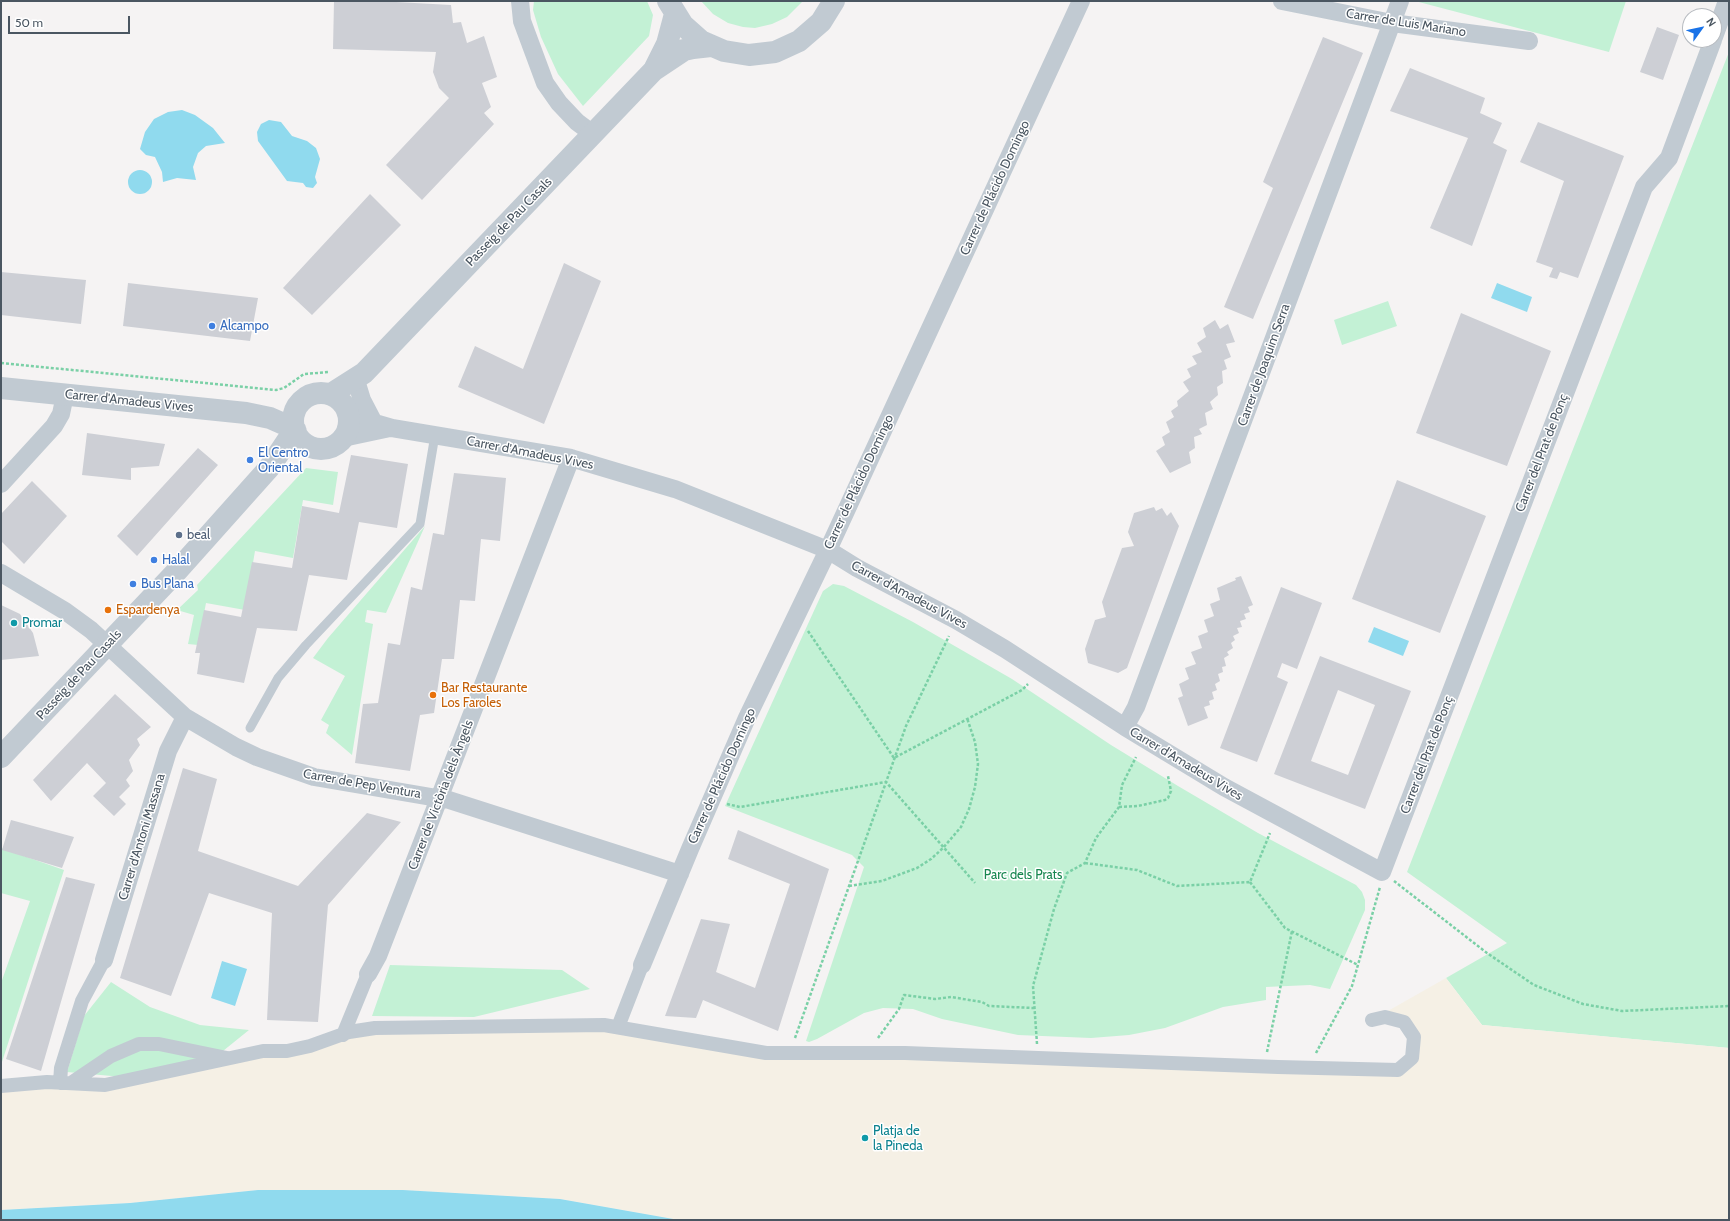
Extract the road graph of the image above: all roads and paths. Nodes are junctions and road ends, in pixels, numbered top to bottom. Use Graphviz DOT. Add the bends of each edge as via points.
graph roads {
  1 [pos="520,1"];
  2 [pos="834,1"];
  3 [pos="1081,1"];
  4 [pos="1282,1"];
  5 [pos="1400,1"];
  6 [pos="1727,1"];
  7 [pos="671,8"];
  8 [pos="1722,15"];
  9 [pos="1392,22"];
  10 [pos="1529,41"];
  11 [pos="711,46"];
  12 [pos="1710,48"];
  13 [pos="654,70"];
  14 [pos="593,134"];
  15 [pos="1,363"];
  16 [pos="334,371"];
  17 [pos="361,380"];
  18 [pos="1,388"];
  19 [pos="331,394"];
  20 [pos="65,395"];
  21 [pos="298,406"];
  22 [pos="264,416"];
  23 [pos="374,423"];
  24 [pos="347,425"];
  25 [pos="392,428"];
  26 [pos="295,431"];
  27 [pos="435,435"];
  28 [pos="316,448"];
  29 [pos="571,458"];
  30 [pos="274,461"];
  31 [pos="1,484"];
  32 [pos="828,550"];
  33 [pos="1,573"];
  34 [pos="806,630"];
  35 [pos="949,636"];
  36 [pos="108,645"];
  37 [pos="1028,684"];
  38 [pos="185,717"];
  39 [pos="967,718"];
  40 [pos="1125,727"];
  41 [pos="250,728"];
  42 [pos="1,757"];
  43 [pos="1136,757"];
  44 [pos="894,758"];
  45 [pos="1168,776"];
  46 [pos="886,782"];
  47 [pos="440,798"];
  48 [pos="722,803"];
  49 [pos="1119,807"];
  50 [pos="1270,833"];
  51 [pos="943,848"];
  52 [pos="1085,862"];
  53 [pos="1382,872"];
  54 [pos="680,874"];
  55 [pos="1250,882"];
  56 [pos="975,883"];
  57 [pos="849,886"];
  58 [pos="1292,931"];
  59 [pos="104,960"];
  60 [pos="642,965"];
  61 [pos="1358,965"];
  62 [pos="368,974"];
  63 [pos="1729,1006"];
  64 [pos="1034,1008"];
  65 [pos="1372,1020"];
  66 [pos="618,1027"];
  67 [pos="343,1035"];
  68 [pos="789,1053"];
  69 [pos="868,1053"];
  70 [pos="1038,1058"];
  71 [pos="232,1059"];
  72 [pos="1264,1067"];
  73 [pos="1308,1068"];
  74 [pos="66,1083"];
  75 [pos="1,1086"];
  1 -- 14 [label="street" via="522,21 545,83 559,103"];
  2 -- 11 [label="street" via="811,33 782,50 749,55"];
  3 -- 32 [label="street, Carrer de Plácido Domingo"];
  4 -- 9 [label="street, Carrer de Luis Mariano"];
  5 -- 9 [label="street, Carrer de Joaquim Serra"];
  6 -- 8 [label="street"];
  7 -- 11 [label="street" via="692,34"];
  7 -- 13 [label="street, Passeig de Pau Casals" via="667,44"];
  9 -- 10 [label="street, Carrer de Luis Mariano"];
  9 -- 40 [label="street, Carrer de Joaquim Serra" via="1136,708"];
  11 -- 13 [label="street, Passeig de Pau Casals" via="684,50"];
  12 -- 53 [label="street, Carrer del Prat de Ponç" via="1669,158 1644,187"];
  13 -- 14 [label="street, Passeig de Pau Casals"];
  14 -- 17 [label="street, Passeig de Pau Casals"];
  15 -- 16 [label="path" via="276,390 284,388 304,374"];
  17 -- 19 [label="street, Passeig de Pau Casals"];
  17 -- 23 [label="street" via="362,400"];
  17 -- 24 [label="street, Passeig de Pau Casals"];
  18 -- 20 [label="street, Carrer d'Amadeus Vives"];
  19 -- 21 [label="street" via="312,394"];
  19 -- 24 [label="street" via="343,403"];
  20 -- 22 [label="street, Carrer d'Amadeus Vives"];
  20 -- 31 [label="street" via="61,414 54,426"];
  21 -- 22 [label="street, Carrer d'Amadeus Vives"];
  21 -- 26 [label="street" via="294,413"];
  22 -- 26 [label="street, Carrer d'Amadeus Vives"];
  22 -- 30 [label="street" via="277,436"];
  23 -- 24 [label="street, Carrer d'Amadeus Vives" via="361,419"];
  23 -- 25 [label="street, Carrer d'Amadeus Vives"];
  24 -- 25 [label="street, Carrer d'Amadeus Vives"];
  24 -- 28 [label="street" via="331,447"];
  25 -- 27 [label="street, Carrer d'Amadeus Vives"];
  26 -- 28 [label="street" via="304,442"];
  26 -- 30 [label="street, Passeig de Pau Casals"];
  27 -- 29 [label="street, Carrer d'Amadeus Vives"];
  27 -- 41 [label="lane" via="420,524 278,678"];
  28 -- 30 [label="street, Passeig de Pau Casals"];
  29 -- 32 [label="street, Carrer d'Amadeus Vives" via="675,489"];
  29 -- 47 [label="street, Carrer de Victòria dels Àngels"];
  30 -- 36 [label="street, Passeig de Pau Casals"];
  32 -- 40 [label="street, Carrer d'Amadeus Vives" via="1005,649"];
  32 -- 54 [label="street, Carrer de Plácido Domingo" via="746,720"];
  33 -- 36 [label="street, Carrer de Pep Ventura" via="80,622"];
  34 -- 44 [label="path" via="810,632"];
  35 -- 44 [label="path" via="906,726"];
  36 -- 38 [label="street, Carrer de Pep Ventura"];
  36 -- 42 [label="street, Passeig de Pau Casals"];
  37 -- 39 [label="path" via="1022,690"];
  38 -- 47 [label="street, Carrer de Pep Ventura" via="236,747 295,772 336,782"];
  38 -- 59 [label="street, Carrer d'Antoni Massana" via="168,751"];
  39 -- 44 [label="path"];
  39 -- 51 [label="path" via="975,742 978,764 975,787 961,827"];
  40 -- 53 [label="street, Carrer d'Amadeus Vives" via="1224,787"];
  43 -- 49 [label="path" via="1122,785"];
  44 -- 46 [label="path"];
  45 -- 49 [label="path" via="1171,791 1165,800"];
  46 -- 48 [label="path" via="740,806"];
  46 -- 51 [label="path"];
  46 -- 57 [label="path"];
  47 -- 54 [label="street, Carrer de Pep Ventura"];
  47 -- 62 [label="street, Carrer de Victòria dels Àngels" via="378,956"];
  49 -- 52 [label="path" via="1096,838"];
  50 -- 55 [label="path"];
  51 -- 56 [label="path"];
  51 -- 57 [label="path" via="931,859 903,875 871,884"];
  52 -- 55 [label="path" via="1137,870 1177,886"];
  52 -- 64 [label="path" via="1067,874 1054,909 1033,986"];
  53 -- 61 [label="path" via="1380,890"];
  53 -- 63 [label="path" via="1487,953 1528,981 1583,1004 1622,1012"];
  54 -- 60 [label="street, Carrer de Plácido Domingo"];
  55 -- 58 [label="path" via="1285,928"];
  57 -- 68 [label="path"];
  58 -- 61 [label="path"];
  58 -- 72 [label="path"];
  59 -- 74 [label="street" via="82,1001 61,1068"];
  60 -- 66 [label="street"];
  61 -- 73 [label="path" via="1352,986"];
  62 -- 67 [label="street"];
  64 -- 69 [label="path" via="989,1006 982,1002 951,997 934,1000 904,994 899,1009"];
  64 -- 70 [label="path"];
  65 -- 73 [label="street" via="1386,1017 1404,1022 1414,1037 1412,1058 1398,1070"];
  66 -- 67 [label="street" via="604,1025 375,1028"];
  66 -- 68 [label="street" via="766,1053"];
  67 -- 71 [label="street" via="287,1051 263,1051"];
  68 -- 69 [label="street"];
  69 -- 70 [label="street"];
  70 -- 72 [label="street"];
  71 -- 74 [label="street" via="105,1085"];
  71 -- 74 [label="street" via="159,1044 139,1044 111,1056"];
  72 -- 73 [label="street"];
  74 -- 75 [label="street"];
}
